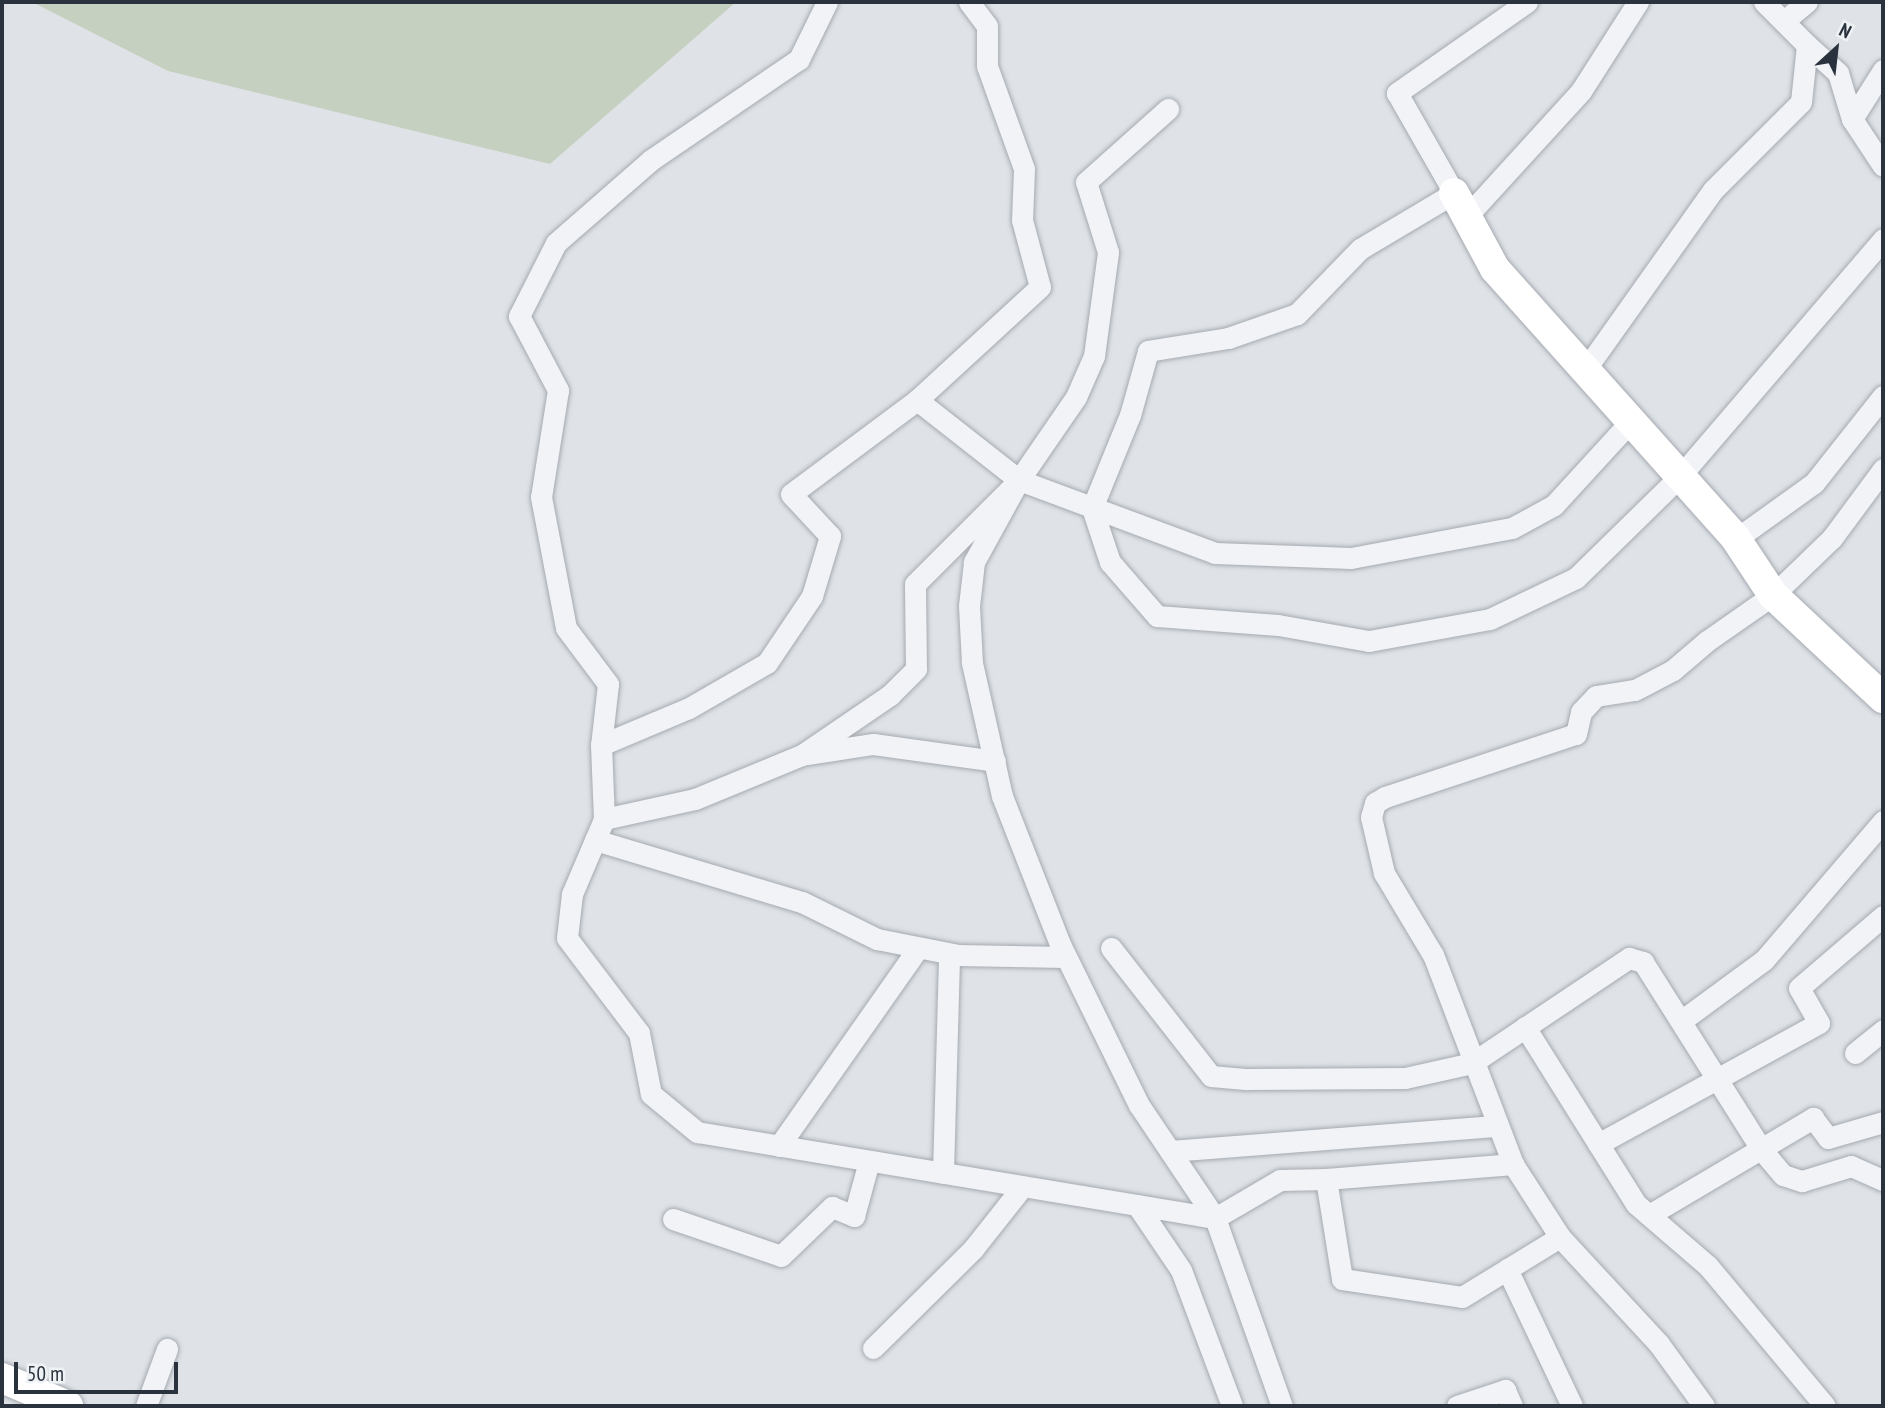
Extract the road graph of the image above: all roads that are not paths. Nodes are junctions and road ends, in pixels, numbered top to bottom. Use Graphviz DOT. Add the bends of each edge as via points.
graph roads {
  1 [pos="827,2"];
  2 [pos="969,2"];
  3 [pos="1527,2"];
  4 [pos="1638,2"];
  5 [pos="1764,2"];
  6 [pos="1807,2"];
  7 [pos="1784,21"];
  8 [pos="1807,44"];
  9 [pos="1881,78"];
  10 [pos="1168,109"];
  11 [pos="1852,119"];
  12 [pos="1883,166"];
  13 [pos="1460,205"];
  14 [pos="1883,239"];
  15 [pos="1585,370"];
  16 [pos="1883,396"];
  17 [pos="917,400"];
  18 [pos="1630,422"];
  19 [pos="1883,469"];
  20 [pos="1681,475"];
  21 [pos="1019,480"];
  22 [pos="1092,508"];
  23 [pos="1736,539"];
  24 [pos="1773,595"];
  25 [pos="1883,698"];
  26 [pos="601,745"];
  27 [pos="802,755"];
  28 [pos="995,761"];
  29 [pos="604,818"];
  30 [pos="1883,821"];
  31 [pos="595,840"];
  32 [pos="1883,916"];
  33 [pos="918,947"];
  34 [pos="1111,948"];
  35 [pos="949,954"];
  36 [pos="1066,957"];
  37 [pos="1681,1021"];
  38 [pos="1525,1027"];
  39 [pos="1883,1030"];
  40 [pos="1855,1053"];
  41 [pos="1472,1063"];
  42 [pos="1718,1081"];
  43 [pos="1883,1122"];
  44 [pos="1498,1126"];
  45 [pos="1598,1144"];
  46 [pos="779,1146"];
  47 [pos="1761,1149"];
  48 [pos="1170,1151"];
  49 [pos="869,1161"];
  50 [pos="1513,1164"];
  51 [pos="943,1173"];
  52 [pos="1326,1179"];
  53 [pos="1883,1180"];
  54 [pos="1023,1186"];
  55 [pos="1137,1205"];
  56 [pos="1649,1215"];
  57 [pos="1215,1218"];
  58 [pos="673,1219"];
  59 [pos="1560,1237"];
  60 [pos="1507,1269"];
  61 [pos="873,1348"];
  62 [pos="167,1349"];
  63 [pos="2,1378"];
  64 [pos="68,1406"];
  65 [pos="146,1406"];
  66 [pos="1232,1406"];
  67 [pos="1282,1406"];
  68 [pos="1457,1406"];
  69 [pos="1512,1406"];
  70 [pos="1572,1406"];
  71 [pos="1704,1406"];
  72 [pos="1825,1406"];
  1 -- 26 [label="street" via="799,59 651,160 556,243 519,316 558,390 541,497 566,628 608,684"];
  2 -- 17 [label="street" via="987,26 987,66 1024,169 1022,220 1040,286"];
  3 -- 13 [label="street" via="1397,93"];
  4 -- 13 [label="street" via="1581,91"];
  5 -- 7 [label="street"];
  6 -- 7 [label="street"];
  7 -- 8 [label="street"];
  8 -- 11 [label="street" via="1838,73"];
  8 -- 15 [label="street" via="1801,102 1713,190"];
  9 -- 11 [label="street"];
  10 -- 21 [label="street" via="1086,182 1108,252 1094,356 1076,397"];
  11 -- 12 [label="street"];
  13 -- 15 [label="street" via="1495,269"];
  13 -- 22 [label="street" via="1360,248 1297,314 1228,338 1148,351 1130,415"];
  14 -- 20 [label="street"];
  15 -- 18 [label="street"];
  16 -- 23 [label="street" via="1814,484"];
  17 -- 21 [label="street"];
  17 -- 26 [label="street" via="791,494 830,536 812,596 766,663 689,708"];
  18 -- 20 [label="street"];
  18 -- 22 [label="street" via="1554,505 1512,528 1351,558 1215,553"];
  19 -- 24 [label="street" via="1832,538"];
  20 -- 22 [label="street" via="1576,578 1490,619 1368,641 1278,625 1157,616 1110,562"];
  20 -- 23 [label="street"];
  21 -- 22 [label="street"];
  21 -- 27 [label="street" via="915,584 916,669 890,695"];
  21 -- 28 [label="street" via="974,562 969,606 972,663"];
  23 -- 24 [label="street"];
  24 -- 25 [label="street"];
  24 -- 41 [label="street" via="1706,640 1673,670 1635,690 1596,696 1581,712 1576,734 1375,803 1371,817 1384,873 1433,955"];
  26 -- 29 [label="street"];
  27 -- 28 [label="street" via="873,744"];
  27 -- 29 [label="street" via="695,799"];
  28 -- 36 [label="street" via="1002,796"];
  29 -- 31 [label="street"];
  30 -- 37 [label="street" via="1764,960"];
  31 -- 33 [label="street" via="802,902 877,939"];
  31 -- 46 [label="street" via="572,894 567,938 639,1033 651,1094 697,1132"];
  32 -- 42 [label="street" via="1800,988 1819,1023"];
  33 -- 35 [label="street"];
  33 -- 46 [label="street"];
  34 -- 41 [label="street" via="1210,1076 1405,1077"];
  35 -- 36 [label="street"];
  35 -- 51 [label="street"];
  36 -- 48 [label="street" via="1139,1105"];
  37 -- 38 [label="street" via="1643,962 1629,958"];
  37 -- 42 [label="street"];
  38 -- 41 [label="street"];
  38 -- 45 [label="street"];
  39 -- 40 [label="street"];
  41 -- 44 [label="street"];
  42 -- 45 [label="street"];
  42 -- 47 [label="street"];
  43 -- 47 [label="street" via="1828,1138 1813,1118"];
  44 -- 48 [label="street"];
  44 -- 50 [label="street"];
  45 -- 56 [label="street" via="1636,1204"];
  46 -- 49 [label="street"];
  47 -- 53 [label="street" via="1783,1175 1802,1181 1852,1166"];
  47 -- 56 [label="street"];
  48 -- 57 [label="street"];
  49 -- 51 [label="street"];
  49 -- 58 [label="street" via="854,1216 832,1207 781,1255"];
  50 -- 52 [label="street"];
  50 -- 59 [label="street"];
  51 -- 54 [label="street"];
  52 -- 57 [label="street" via="1280,1180"];
  52 -- 60 [label="street" via="1342,1279 1462,1297"];
  54 -- 55 [label="street"];
  54 -- 61 [label="street" via="973,1250"];
  55 -- 57 [label="street"];
  55 -- 66 [label="street" via="1181,1270"];
  56 -- 72 [label="street" via="1708,1266"];
  57 -- 67 [label="street"];
  59 -- 60 [label="street"];
  59 -- 71 [label="street" via="1659,1344"];
  60 -- 70 [label="street"];
  62 -- 65 [label="street"];
  63 -- 64 [label="street"];
  68 -- 69 [label="street" via="1505,1390"];
}
